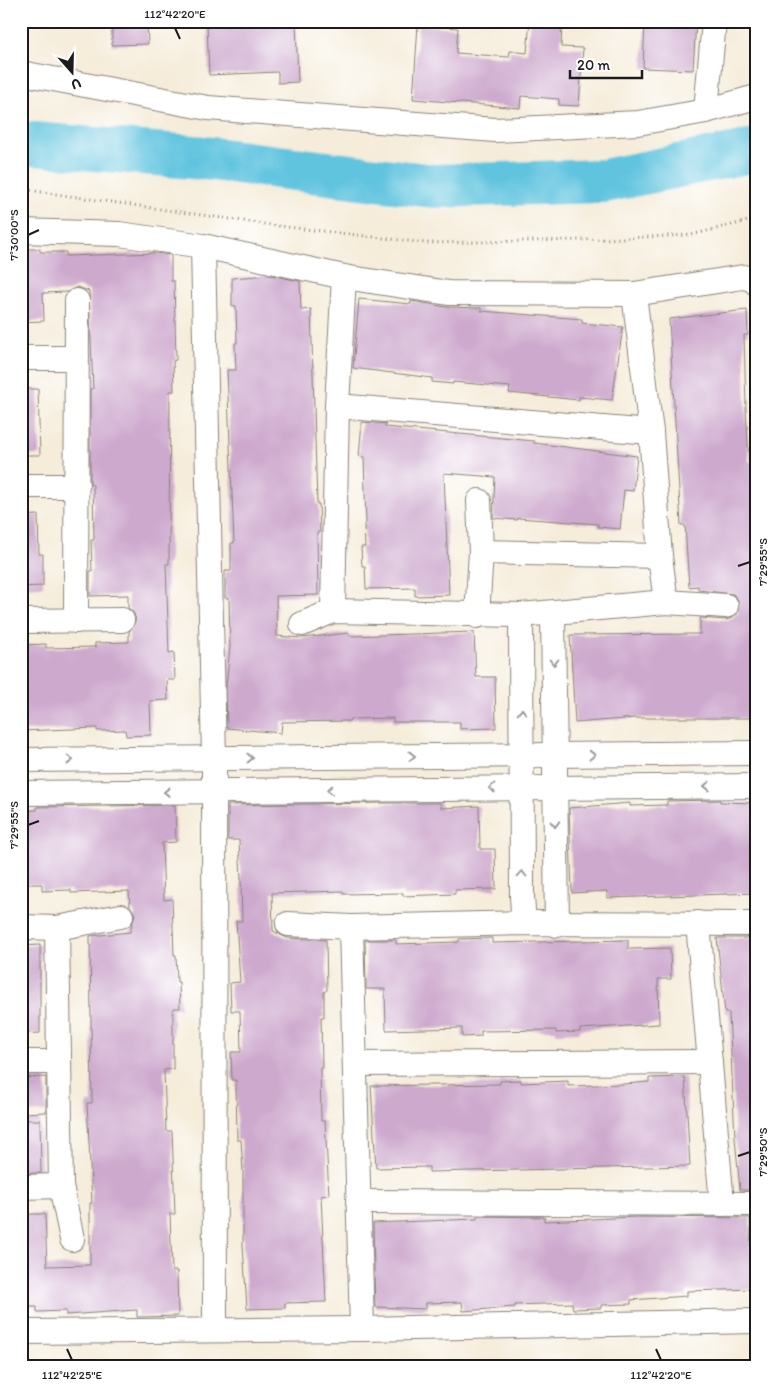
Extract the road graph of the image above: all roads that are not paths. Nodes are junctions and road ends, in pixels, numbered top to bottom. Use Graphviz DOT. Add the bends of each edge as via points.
graph roads {
  1 [pos="714,21"];
  2 [pos="21,73"];
  3 [pos="756,97"];
  4 [pos="706,111"];
  5 [pos="21,231"];
  6 [pos="203,246"];
  7 [pos="344,277"];
  8 [pos="756,283"];
  9 [pos="634,294"];
  10 [pos="77,301"];
  11 [pos="21,358"];
  12 [pos="77,358"];
  13 [pos="337,406"];
  14 [pos="651,432"];
  15 [pos="21,486"];
  16 [pos="77,486"];
  17 [pos="479,501"];
  18 [pos="481,552"];
  19 [pos="660,556"];
  20 [pos="666,602"];
  21 [pos="726,606"];
  22 [pos="333,611"];
  23 [pos="553,613"];
  24 [pos="521,615"];
  25 [pos="478,616"];
  26 [pos="122,620"];
  27 [pos="21,621"];
  28 [pos="76,621"];
  29 [pos="302,624"];
  30 [pos="756,753"];
  31 [pos="522,754"];
  32 [pos="554,756"];
  33 [pos="214,759"];
  34 [pos="21,760"];
  35 [pos="756,786"];
  36 [pos="523,787"];
  37 [pos="555,788"];
  38 [pos="214,791"];
  39 [pos="21,793"];
  40 [pos="121,916"];
  41 [pos="524,923"];
  42 [pos="698,923"];
  43 [pos="288,924"];
  44 [pos="756,924"];
  45 [pos="557,925"];
  46 [pos="21,927"];
  47 [pos="351,927"];
  48 [pos="57,928"];
  49 [pos="21,1062"];
  50 [pos="58,1062"];
  51 [pos="710,1062"];
  52 [pos="356,1064"];
  53 [pos="61,1186"];
  54 [pos="21,1187"];
  55 [pos="358,1202"];
  56 [pos="722,1204"];
  57 [pos="756,1204"];
  58 [pos="72,1239"];
  59 [pos="756,1321"];
  60 [pos="215,1330"];
  61 [pos="362,1330"];
  62 [pos="21,1332"];
  1 -- 4 [label="street"];
  2 -- 4 [label="street" via="208,108 495,130 638,123"];
  3 -- 4 [label="street"];
  5 -- 6 [label="street" via="119,234"];
  6 -- 7 [label="street"];
  6 -- 33 [label="street"];
  7 -- 9 [label="street" via="449,293"];
  7 -- 13 [label="street"];
  8 -- 9 [label="street" via="743,277"];
  9 -- 14 [label="street"];
  10 -- 12 [label="street"];
  11 -- 12 [label="street"];
  12 -- 16 [label="street"];
  13 -- 14 [label="street"];
  13 -- 22 [label="street"];
  14 -- 19 [label="street"];
  15 -- 16 [label="street"];
  16 -- 28 [label="street"];
  17 -- 18 [label="street"];
  18 -- 19 [label="street"];
  18 -- 25 [label="street"];
  19 -- 20 [label="street"];
  20 -- 21 [label="street"];
  20 -- 23 [label="street"];
  22 -- 25 [label="street"];
  22 -- 29 [label="street"];
  23 -- 24 [label="street"];
  23 -- 32 [label="street, one-way"];
  24 -- 25 [label="street"];
  31 -- 24 [label="street, one-way"];
  26 -- 28 [label="street"];
  27 -- 28 [label="street"];
  32 -- 30 [label="street, one-way"];
  31 -- 32 [label="street"];
  33 -- 31 [label="street, one-way"];
  31 -- 36 [label="street"];
  32 -- 37 [label="street"];
  34 -- 33 [label="street, one-way"];
  33 -- 38 [label="street"];
  35 -- 37 [label="street, one-way"];
  36 -- 37 [label="street"];
  36 -- 38 [label="street, one-way"];
  41 -- 36 [label="street, one-way"];
  37 -- 45 [label="street, one-way"];
  38 -- 39 [label="street, one-way"];
  38 -- 60 [label="street"];
  40 -- 48 [label="street"];
  41 -- 45 [label="street"];
  41 -- 47 [label="street"];
  42 -- 44 [label="street"];
  42 -- 45 [label="street"];
  42 -- 51 [label="street"];
  43 -- 47 [label="street"];
  46 -- 48 [label="street"];
  47 -- 52 [label="street"];
  48 -- 50 [label="street"];
  49 -- 50 [label="street"];
  50 -- 53 [label="street"];
  51 -- 52 [label="street"];
  51 -- 56 [label="street"];
  52 -- 55 [label="street"];
  53 -- 54 [label="street"];
  53 -- 58 [label="street"];
  55 -- 56 [label="street"];
  55 -- 61 [label="street"];
  56 -- 57 [label="street"];
  59 -- 61 [label="street"];
  60 -- 61 [label="street"];
  60 -- 62 [label="street"];
}
